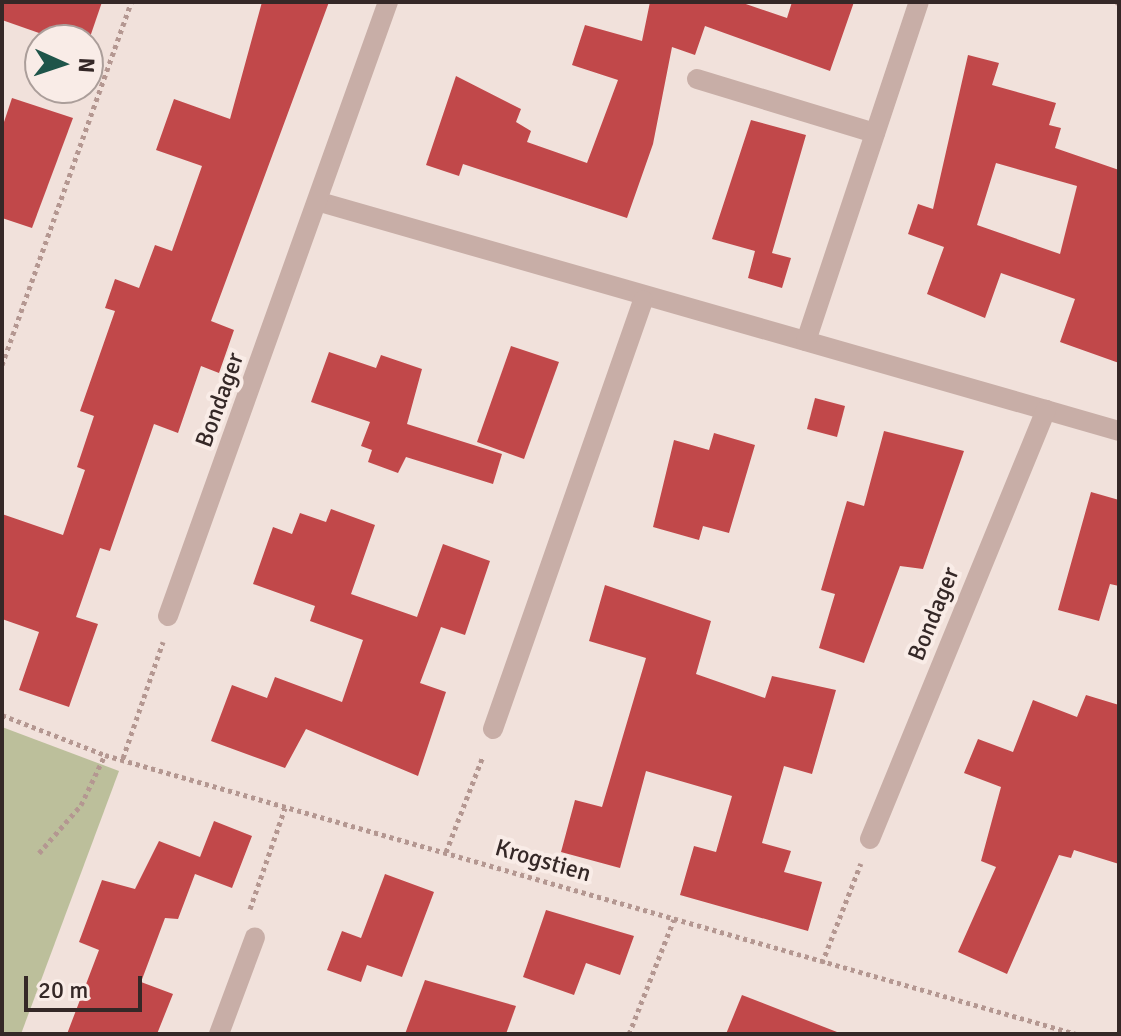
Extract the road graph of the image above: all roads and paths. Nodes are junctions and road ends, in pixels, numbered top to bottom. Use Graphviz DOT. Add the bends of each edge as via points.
graph roads {
  1 [pos="131,2"];
  2 [pos="388,2"];
  3 [pos="919,2"];
  4 [pos="697,79"];
  5 [pos="875,133"];
  6 [pos="320,202"];
  7 [pos="643,300"];
  8 [pos="806,341"];
  9 [pos="2,365"];
  10 [pos="1046,410"];
  11 [pos="1119,431"];
  12 [pos="168,616"];
  13 [pos="2,715"];
  14 [pos="493,729"];
  15 [pos="105,755"];
  16 [pos="123,758"];
  17 [pos="285,808"];
  18 [pos="870,839"];
  19 [pos="446,852"];
  20 [pos="39,853"];
  21 [pos="674,919"];
  22 [pos="255,937"];
  23 [pos="822,963"];
  24 [pos="219,1034"];
  25 [pos="629,1034"];
  26 [pos="1076,1034"];
  1 -- 9 [label="path"];
  2 -- 6 [label="street, Bondager"];
  3 -- 5 [label="street"];
  4 -- 5 [label="street"];
  5 -- 8 [label="street"];
  6 -- 7 [label="street"];
  6 -- 12 [label="street, Bondager"];
  7 -- 8 [label="street"];
  7 -- 14 [label="street"];
  8 -- 10 [label="street"];
  10 -- 11 [label="street"];
  10 -- 18 [label="street, Bondager"];
  12 -- 16 [label="path" via="160,661"];
  13 -- 15 [label="path, Krogstien"];
  14 -- 19 [label="path"];
  15 -- 16 [label="path, Krogstien"];
  15 -- 20 [label="path" via="81,805"];
  16 -- 17 [label="path, Krogstien"];
  17 -- 19 [label="path, Krogstien"];
  17 -- 22 [label="path" via="250,906"];
  18 -- 23 [label="path"];
  19 -- 21 [label="path, Krogstien"];
  21 -- 23 [label="path, Krogstien"];
  21 -- 25 [label="path"];
  22 -- 24 [label="street"];
  23 -- 26 [label="path, Krogstien"];
}
